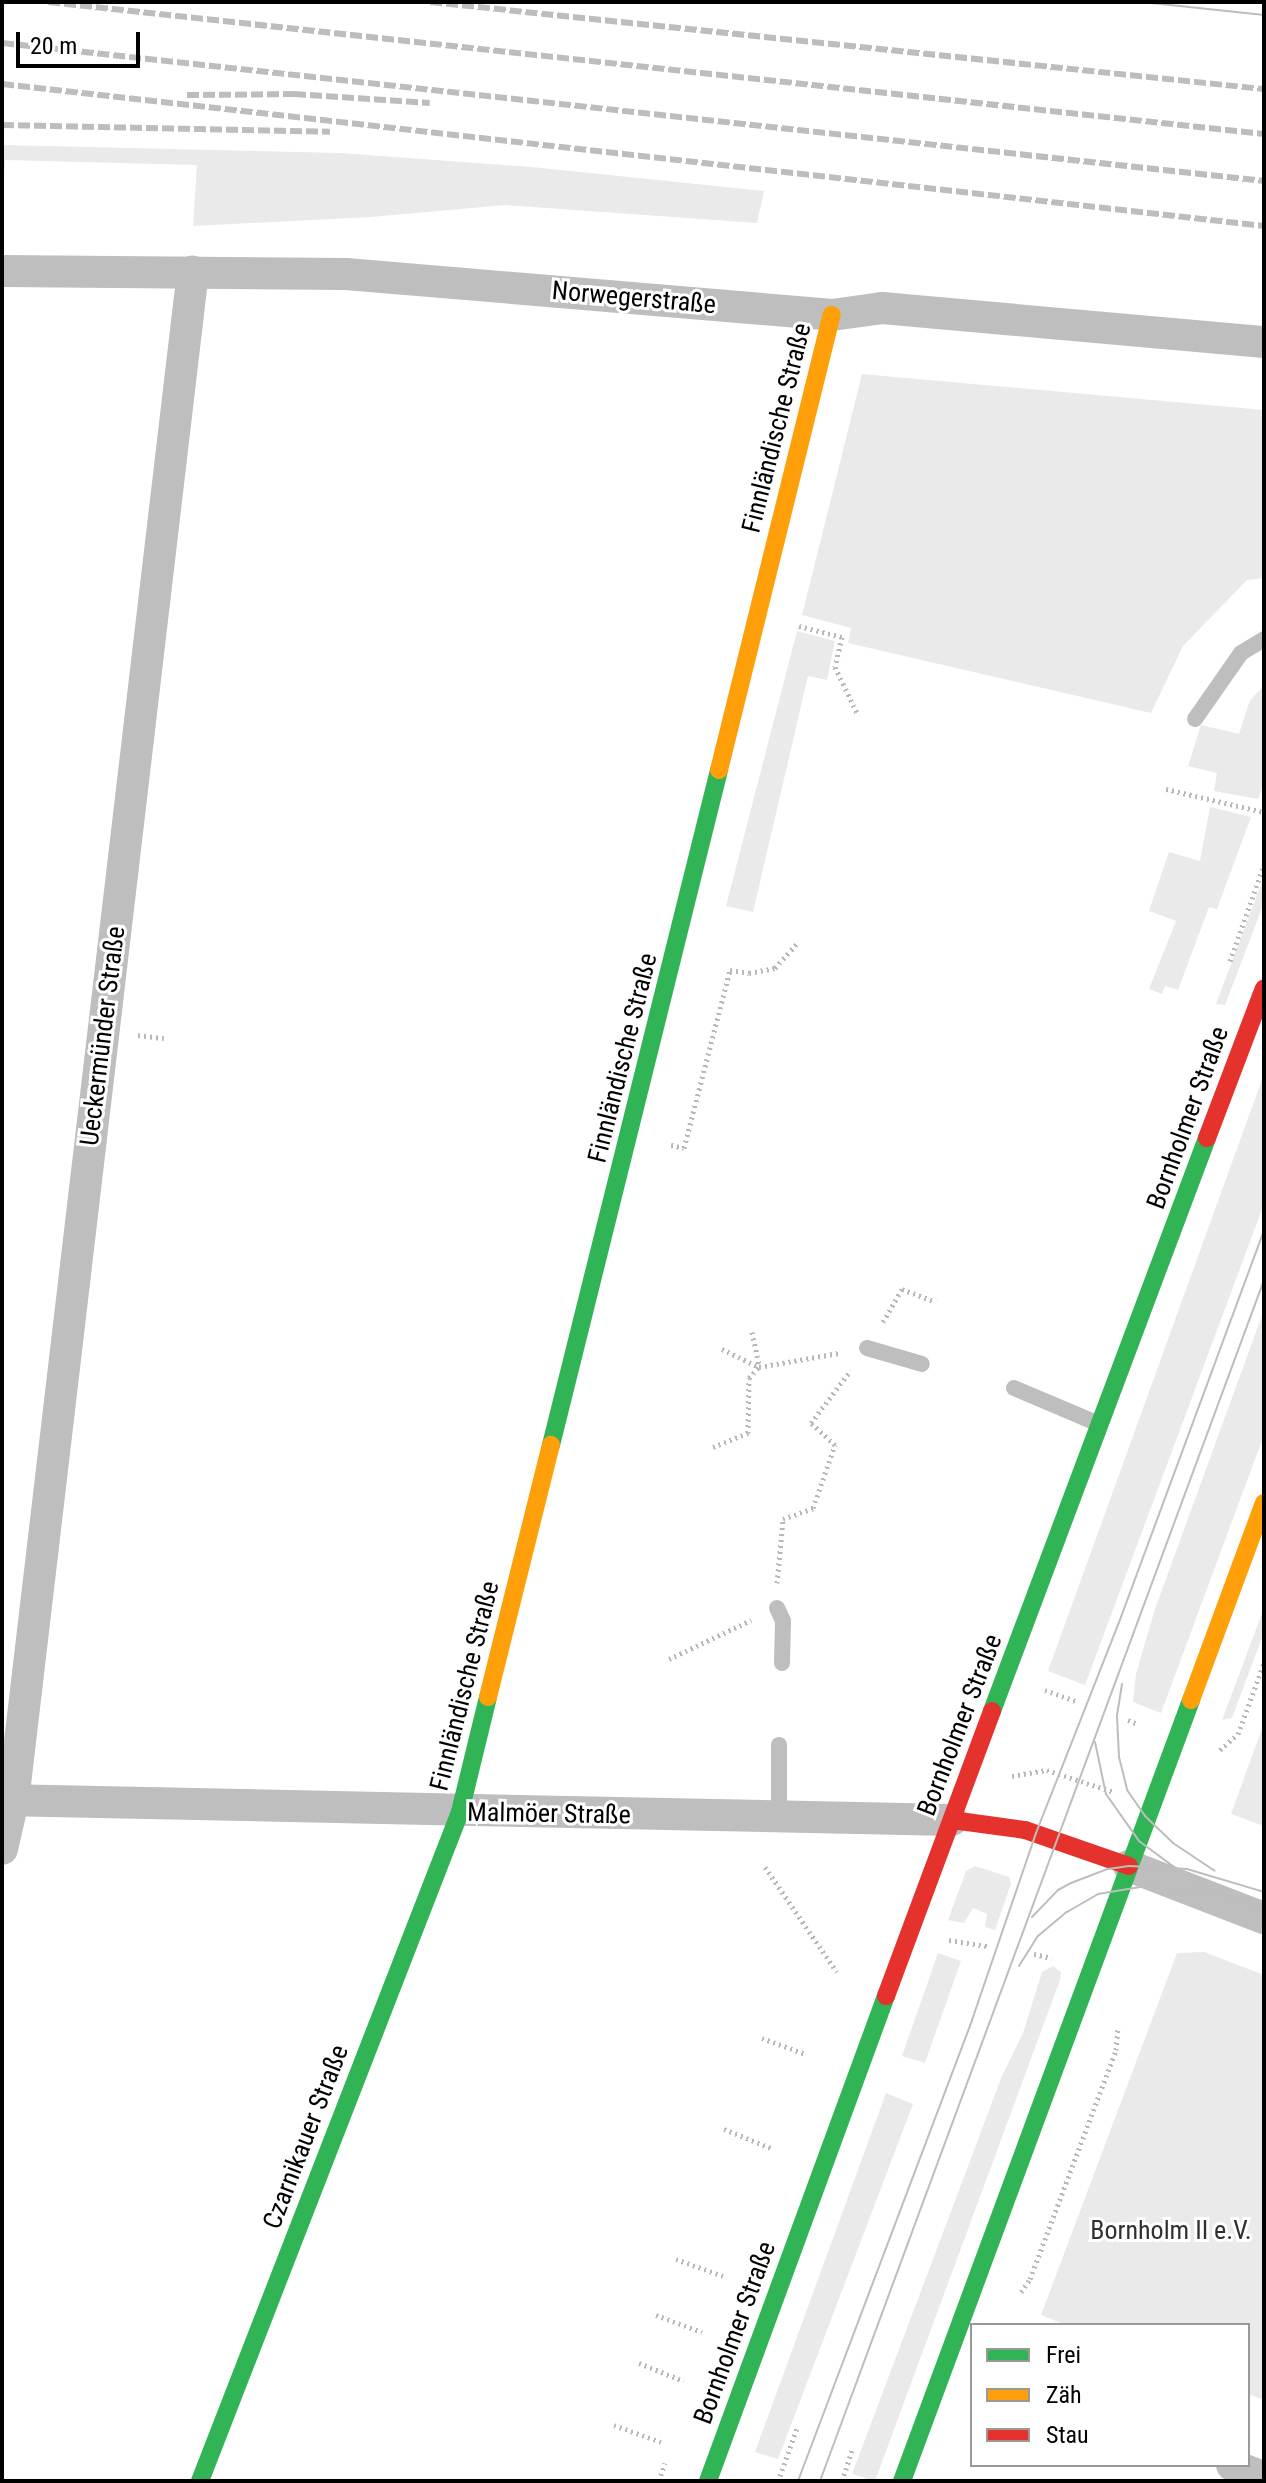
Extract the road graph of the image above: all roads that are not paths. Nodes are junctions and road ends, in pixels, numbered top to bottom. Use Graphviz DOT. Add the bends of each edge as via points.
graph roads {
  1 [pos="2,271"];
  2 [pos="193,272"];
  3 [pos="832,315"];
  4 [pos="1264,342"];
  5 [pos="1264,639"];
  6 [pos="1195,719"];
  7 [pos="1264,988"];
  8 [pos="867,1348"];
  9 [pos="922,1364"];
  10 [pos="1014,1388"];
  11 [pos="1101,1425"];
  12 [pos="1264,1503"];
  13 [pos="777,1608"];
  14 [pos="782,1663"];
  15 [pos="779,1745"];
  16 [pos="7,1800"];
  17 [pos="460,1812"];
  18 [pos="779,1818"];
  19 [pos="952,1820"];
  20 [pos="2,1849"];
  21 [pos="1129,1866"];
  22 [pos="1264,1918"];
  23 [pos="973,2323"];
  24 [pos="970,2332"];
  25 [pos="961,2358"];
  26 [pos="1237,2467"];
  27 [pos="1264,2477"];
  28 [pos="200,2481"];
  29 [pos="708,2481"];
  30 [pos="902,2481"];
  1 -- 2 [label="street, Norwegerstraße"];
  2 -- 3 [label="street, Norwegerstraße" via="346,274"];
  2 -- 16 [label="street, Ueckermünder Straße"];
  3 -- 4 [label="street, Norwegerstraße" via="882,308"];
  3 -- 17 [label="main road, Finnländische Straße"];
  5 -- 6 [label="lane" via="1241,653"];
  7 -- 11 [label="main road, Bornholmer Straße"];
  8 -- 9 [label="lane"];
  10 -- 11 [label="lane"];
  11 -- 19 [label="main road, Bornholmer Straße"];
  12 -- 21 [label="main road"];
  13 -- 14 [label="lane" via="783,1621"];
  15 -- 18 [label="lane"];
  16 -- 17 [label="street, Malmöer Straße"];
  16 -- 20 [label="street, Ueckermünder Straße"];
  17 -- 18 [label="street, Malmöer Straße"];
  17 -- 28 [label="main road, Czarnikauer Straße"];
  18 -- 19 [label="street, Malmöer Straße"];
  19 -- 21 [label="main road" via="1025,1830"];
  19 -- 29 [label="main road, Bornholmer Straße"];
  21 -- 22 [label="street"];
  21 -- 23 [label="main road"];
  24 -- 25 [label="main road"];
  25 -- 30 [label="main road"];
  26 -- 27 [label="street"];
}
